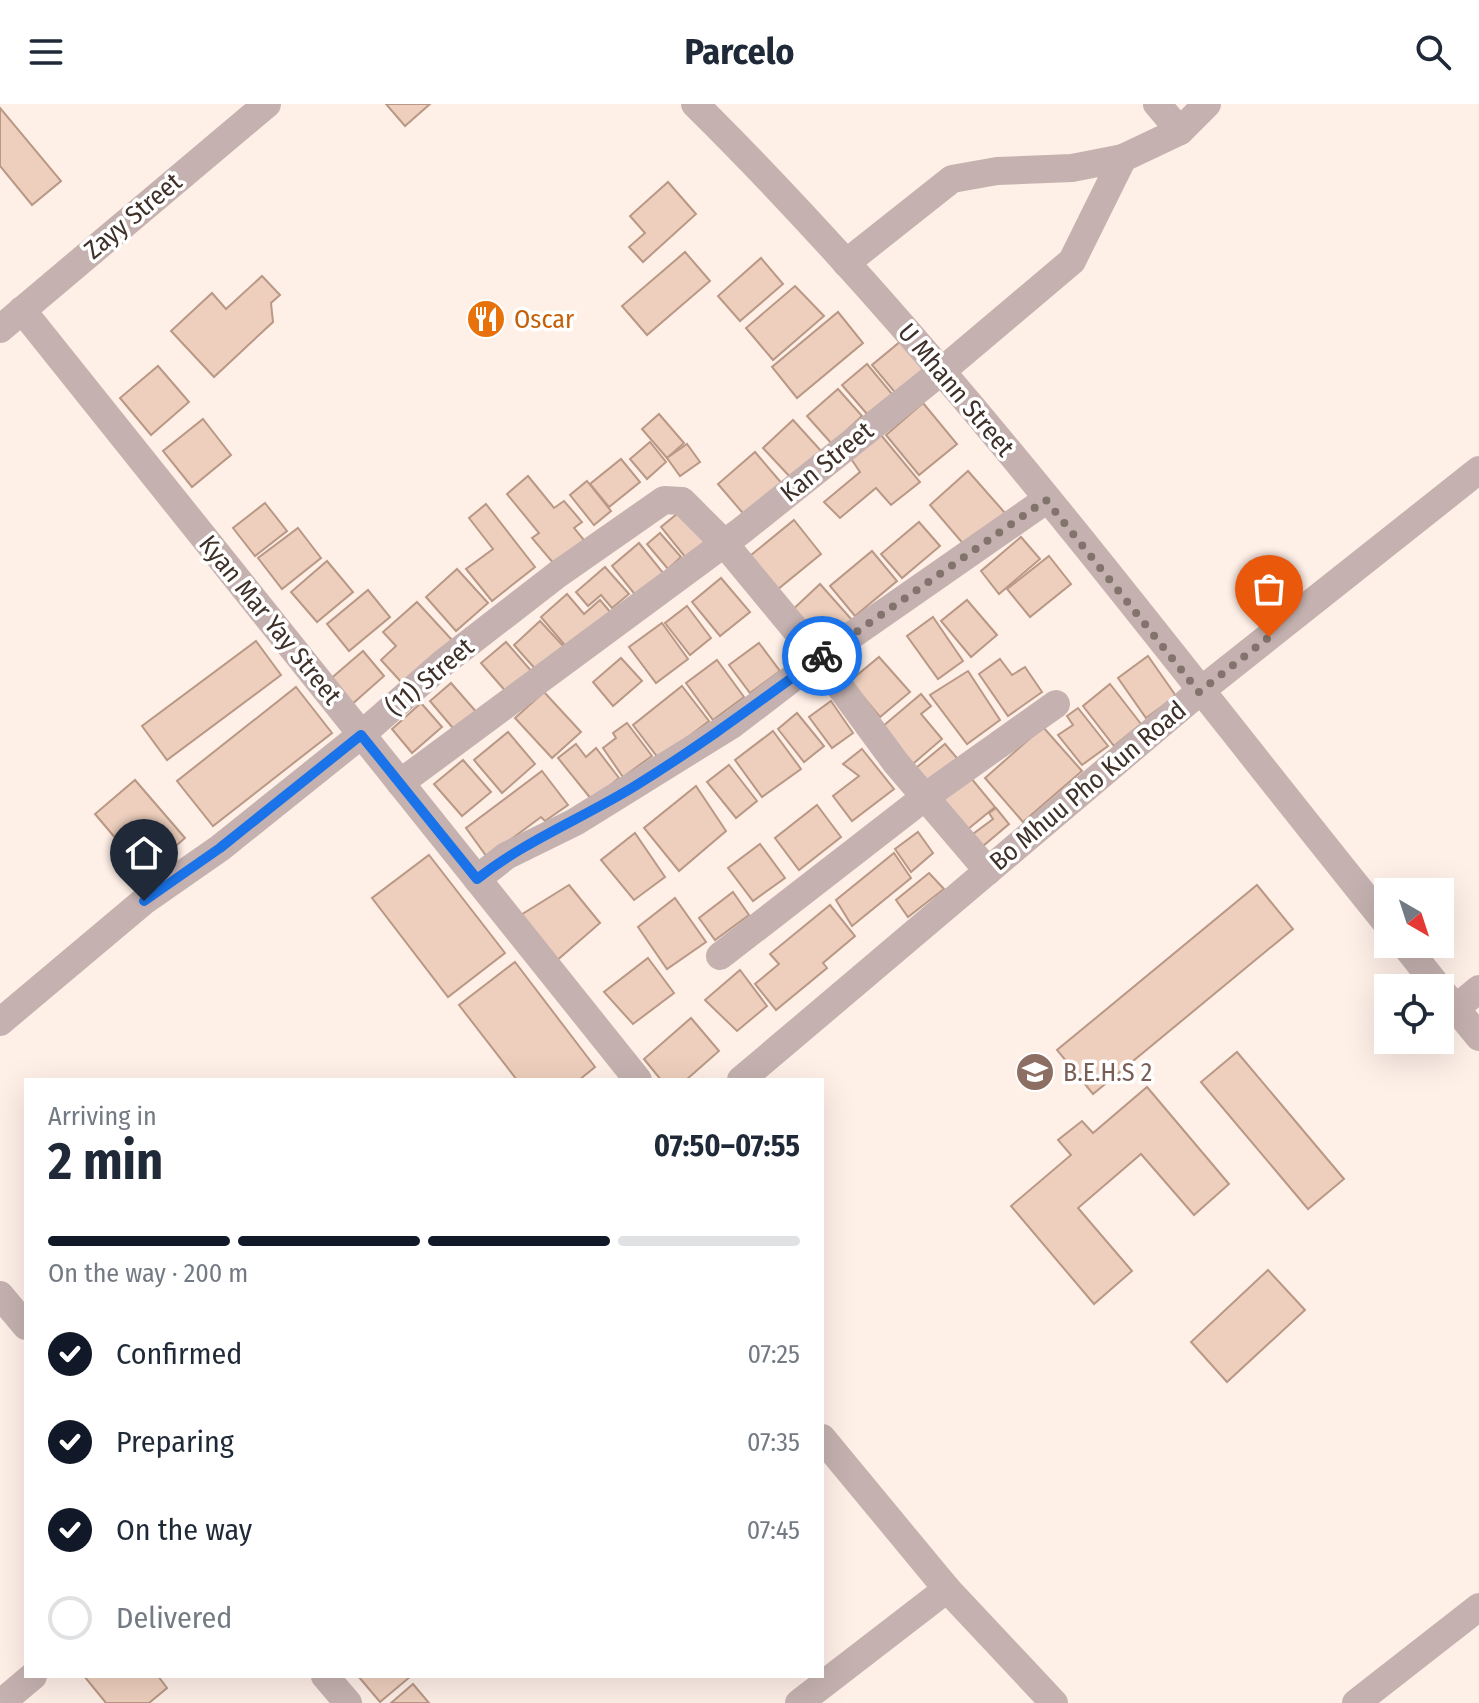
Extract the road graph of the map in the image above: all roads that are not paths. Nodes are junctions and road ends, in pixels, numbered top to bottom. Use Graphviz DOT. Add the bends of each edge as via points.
graph roads {
  1 [pos="267,104"];
  2 [pos="695,104"];
  3 [pos="1157,104"];
  4 [pos="1207,104"];
  5 [pos="1180,131"];
  6 [pos="1123,158"];
  7 [pos="846,263"];
  8 [pos="22,310"];
  9 [pos="0,329"];
  10 [pos="943,370"];
  11 [pos="1479,470"];
  12 [pos="1046,500"];
  13 [pos="724,543"];
  14 [pos="819,658"];
  15 [pos="1199,692"];
  16 [pos="1056,704"];
  17 [pos="361,735"];
  18 [pos="400,783"];
  19 [pos="925,797"];
  20 [pos="988,871"];
  21 [pos="477,879"];
  22 [pos="1374,908"];
  23 [pos="720,956"];
  24 [pos="1415,958"];
  25 [pos="1428,974"];
  26 [pos="1479,989"];
  27 [pos="1454,993"];
  28 [pos="1454,1006"];
  29 [pos="0,1022"];
  30 [pos="1479,1037"];
  31 [pos="636,1078"];
  32 [pos="743,1078"];
  33 [pos="0,1295"];
  34 [pos="24,1324"];
  35 [pos="824,1440"];
  36 [pos="947,1589"];
  37 [pos="1479,1607"];
  38 [pos="31,1678"];
  39 [pos="327,1678"];
  40 [pos="1,1703"];
  41 [pos="348,1703"];
  42 [pos="799,1703"];
  43 [pos="1054,1703"];
  44 [pos="1356,1703"];
  1 -- 8 [label="street, Zayy Street"];
  2 -- 7 [label="street, U Mhann Street"];
  3 -- 5 [label="street"];
  4 -- 5 [label="street"];
  5 -- 6 [label="street"];
  6 -- 7 [label="street" via="952,179"];
  6 -- 10 [label="street, Kan Street" via="1072,261"];
  7 -- 10 [label="street, U Mhann Street"];
  8 -- 9 [label="street, Zayy Street"];
  8 -- 17 [label="street, Kyan Mar Yay Street"];
  10 -- 12 [label="street, U Mhann Street"];
  10 -- 13 [label="street, Kan Street"];
  11 -- 15 [label="street, Bo Mhuu Pho Kun Road"];
  12 -- 14 [label="street"];
  12 -- 15 [label="street, U Mhann Street"];
  13 -- 14 [label="street"];
  13 -- 17 [label="street, (11) Street" via="682,501 664,500 443,663"];
  13 -- 18 [label="street, Kan Street"];
  14 -- 19 [label="street"];
  14 -- 21 [label="street" via="721,732 586,815 506,856"];
  15 -- 20 [label="street, Bo Mhuu Pho Kun Road"];
  15 -- 22 [label="street, U Mhann Street"];
  16 -- 19 [label="street"];
  17 -- 18 [label="street, Kyan Mar Yay Street"];
  17 -- 29 [label="street, (11) Street" via="220,848 144,901"];
  18 -- 21 [label="street, Kyan Mar Yay Street"];
  19 -- 20 [label="street"];
  19 -- 23 [label="street"];
  20 -- 32 [label="street, Bo Mhuu Pho Kun Road"];
  21 -- 31 [label="street, Kyan Mar Yay Street"];
  24 -- 25 [label="street"];
  26 -- 27 [label="street"];
  28 -- 30 [label="street"];
  33 -- 34 [label="street"];
  35 -- 36 [label="street"];
  36 -- 42 [label="street"];
  36 -- 43 [label="street"];
  37 -- 44 [label="street"];
  38 -- 40 [label="street"];
  39 -- 41 [label="street"];
}
